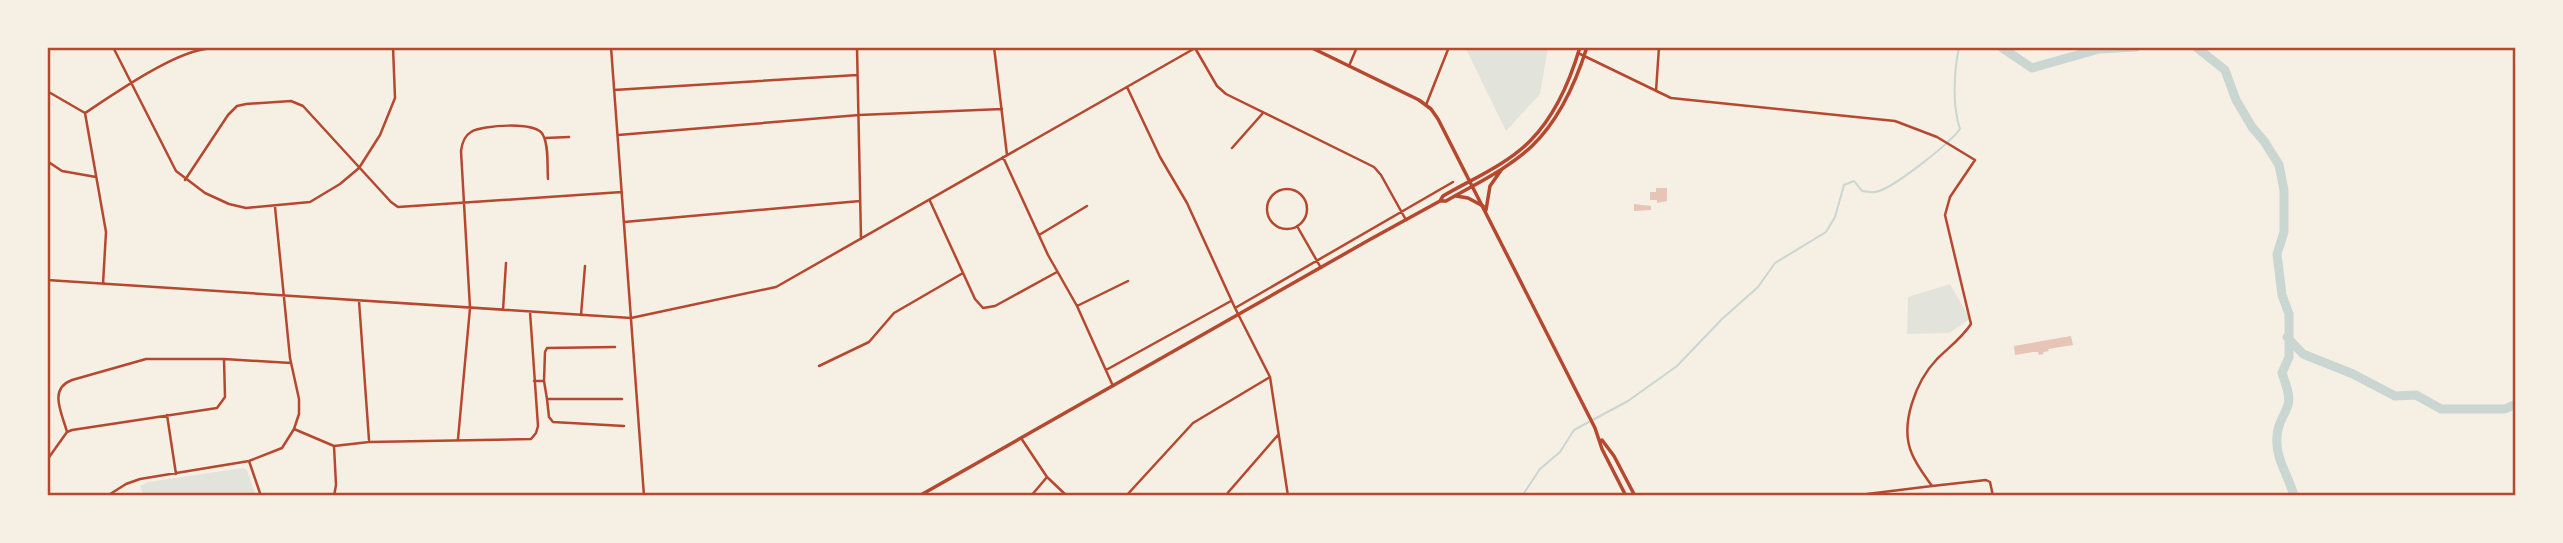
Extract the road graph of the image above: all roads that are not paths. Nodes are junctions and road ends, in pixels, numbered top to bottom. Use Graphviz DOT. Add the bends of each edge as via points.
graph roads {
  1 [pos="113,47"];
  2 [pos="243,47"];
  3 [pos="393,47"];
  4 [pos="611,47"];
  5 [pos="857,47"];
  6 [pos="994,47"];
  7 [pos="1310,47"];
  8 [pos="1357,47"];
  9 [pos="1449,47"];
  10 [pos="1580,47"];
  11 [pos="1587,47"];
  12 [pos="1659,47"];
  13 [pos="1196,48"];
  14 [pos="1578,53"];
  15 [pos="1584,56"];
  16 [pos="1349,66"];
  17 [pos="857,75"];
  18 [pos="130,84"];
  19 [pos="1127,87"];
  20 [pos="614,90"];
  21 [pos="47,91"];
  22 [pos="1656,91"];
  23 [pos="1426,105"];
  24 [pos="1002,109"];
  25 [pos="85,113"];
  26 [pos="1263,113"];
  27 [pos="859,115"];
  28 [pos="618,135"];
  29 [pos="569,137"];
  30 [pos="545,138"];
  31 [pos="1232,148"];
  32 [pos="1005,156"];
  33 [pos="47,161"];
  34 [pos="1503,167"];
  35 [pos="359,168"];
  36 [pos="97,177"];
  37 [pos="548,178"];
  38 [pos="185,180"];
  39 [pos="1471,180"];
  40 [pos="1452,182"];
  41 [pos="1473,185"];
  42 [pos="622,192"];
  43 [pos="1455,196"];
  44 [pos="929,200"];
  45 [pos="860,201"];
  46 [pos="1440,201"];
  47 [pos="464,203"];
  48 [pos="1087,206"];
  49 [pos="275,207"];
  50 [pos="1485,208"];
  51 [pos="1402,212"];
  52 [pos="1406,220"];
  53 [pos="624,222"];
  54 [pos="1297,226"];
  55 [pos="1039,235"];
  56 [pos="861,239"];
  57 [pos="1316,261"];
  58 [pos="506,263"];
  59 [pos="585,266"];
  60 [pos="1321,268"];
  61 [pos="1057,272"];
  62 [pos="963,273"];
  63 [pos="47,280"];
  64 [pos="1128,281"];
  65 [pos="103,284"];
  66 [pos="282,296"];
  67 [pos="359,301"];
  68 [pos="1231,301"];
  69 [pos="1077,306"];
  70 [pos="470,308"];
  71 [pos="1235,309"];
  72 [pos="503,310"];
  73 [pos="530,312"];
  74 [pos="581,315"];
  75 [pos="1238,316"];
  76 [pos="631,318"];
  77 [pos="615,347"];
  78 [pos="224,359"];
  79 [pos="291,363"];
  80 [pos="819,366"];
  81 [pos="1106,370"];
  82 [pos="1270,377"];
  83 [pos="534,381"];
  84 [pos="544,381"];
  85 [pos="1113,386"];
  86 [pos="547,399"];
  87 [pos="622,399"];
  88 [pos="167,415"];
  89 [pos="624,426"];
  90 [pos="294,429"];
  91 [pos="67,432"];
  92 [pos="1279,433"];
  93 [pos="1021,438"];
  94 [pos="1600,438"];
  95 [pos="458,439"];
  96 [pos="369,442"];
  97 [pos="334,446"];
  98 [pos="47,460"];
  99 [pos="248,461"];
  100 [pos="176,474"];
  101 [pos="1047,477"];
  102 [pos="1932,486"];
  103 [pos="1867,494"];
  104 [pos="107,496"];
  105 [pos="261,496"];
  106 [pos="334,496"];
  107 [pos="644,496"];
  108 [pos="919,496"];
  109 [pos="1031,496"];
  110 [pos="1067,496"];
  111 [pos="1126,496"];
  112 [pos="1225,496"];
  113 [pos="1288,496"];
  114 [pos="1626,496"];
  115 [pos="1635,496"];
  116 [pos="1993,496"];
  1 -- 18 [label="street"];
  2 -- 18 [label="street" via="194,52"];
  3 -- 35 [label="street" via="395,98 380,135"];
  4 -- 20 [label="street"];
  5 -- 17 [label="street"];
  6 -- 24 [label="street"];
  7 -- 16 [label="main road"];
  8 -- 16 [label="street"];
  9 -- 23 [label="street"];
  10 -- 14 [label="main road"];
  11 -- 15 [label="main road"];
  12 -- 22 [label="street"];
  13 -- 19 [label="street"];
  13 -- 26 [label="street" via="1220,90"];
  14 -- 15 [label="street"];
  14 -- 39 [label="main road" via="1566,88 1543,127 1512,156"];
  15 -- 22 [label="street"];
  15 -- 34 [label="main road" via="1547,129"];
  16 -- 23 [label="main road"];
  17 -- 20 [label="street"];
  17 -- 27 [label="street"];
  18 -- 25 [label="street"];
  18 -- 38 [label="street" via="170,162"];
  19 -- 32 [label="street"];
  19 -- 68 [label="street"];
  20 -- 28 [label="street"];
  21 -- 25 [label="street"];
  22 -- 102 [label="street" via="1681,100 1882,118 1937,137 1975,160 1950,197 1945,219 1971,324 1928,369 1909,416 1912,454"];
  23 -- 39 [label="main road" via="1444,127"];
  24 -- 27 [label="street"];
  24 -- 32 [label="street"];
  25 -- 36 [label="street"];
  26 -- 31 [label="street"];
  26 -- 51 [label="street" via="1374,167"];
  27 -- 28 [label="street"];
  27 -- 45 [label="street"];
  28 -- 42 [label="street"];
  29 -- 30 [label="street"];
  30 -- 37 [label="street"];
  30 -- 47 [label="street" via="527,125 468,134 461,151"];
  32 -- 44 [label="street"];
  32 -- 55 [label="street"];
  33 -- 36 [label="street" via="62,171"];
  34 -- 41 [label="main road"];
  34 -- 50 [label="main road" via="1490,186"];
  35 -- 38 [label="street" via="297,102 242,104 233,109"];
  35 -- 47 [label="street" via="398,207"];
  35 -- 49 [label="street" via="315,200"];
  36 -- 65 [label="street" via="106,232"];
  38 -- 49 [label="street" via="236,206"];
  39 -- 41 [label="main road"];
  39 -- 46 [label="main road"];
  40 -- 51 [label="street"];
  41 -- 43 [label="main road"];
  41 -- 50 [label="main road"];
  42 -- 47 [label="street"];
  42 -- 53 [label="street"];
  43 -- 46 [label="main road"];
  43 -- 50 [label="main road"];
  44 -- 56 [label="street"];
  44 -- 62 [label="street"];
  45 -- 53 [label="street"];
  45 -- 56 [label="street"];
  46 -- 52 [label="main road"];
  47 -- 70 [label="street"];
  48 -- 55 [label="street"];
  49 -- 66 [label="street"];
  50 -- 94 [label="main road"];
  51 -- 52 [label="street"];
  51 -- 57 [label="street"];
  52 -- 60 [label="main road"];
  53 -- 76 [label="street"];
  54 -- 54 [label="street" via="1278,226 1269,217 1270,198 1280,190 1300,193 1307,204 1306,217"];
  54 -- 57 [label="street"];
  55 -- 61 [label="street"];
  56 -- 76 [label="street" via="773,288"];
  57 -- 60 [label="street"];
  57 -- 71 [label="street"];
  58 -- 72 [label="street"];
  59 -- 74 [label="street"];
  60 -- 75 [label="main road"];
  61 -- 62 [label="street" via="988,309 977,303"];
  61 -- 69 [label="street"];
  62 -- 80 [label="street" via="894,313 869,342"];
  63 -- 65 [label="street"];
  64 -- 69 [label="street"];
  65 -- 66 [label="street"];
  66 -- 67 [label="street"];
  66 -- 79 [label="street"];
  67 -- 70 [label="street"];
  67 -- 96 [label="street"];
  68 -- 71 [label="street"];
  68 -- 81 [label="street"];
  69 -- 81 [label="street"];
  70 -- 72 [label="street"];
  70 -- 95 [label="street"];
  71 -- 75 [label="street"];
  72 -- 73 [label="street"];
  73 -- 74 [label="street"];
  73 -- 83 [label="street"];
  74 -- 76 [label="street"];
  75 -- 82 [label="street"];
  75 -- 85 [label="main road"];
  76 -- 107 [label="street"];
  77 -- 84 [label="street" via="546,348"];
  78 -- 79 [label="street"];
  78 -- 88 [label="street" via="221,405"];
  78 -- 91 [label="street" via="146,359 65,383 58,399"];
  79 -- 90 [label="street" via="299,398"];
  81 -- 85 [label="street"];
  82 -- 92 [label="street"];
  82 -- 111 [label="street" via="1193,423"];
  83 -- 84 [label="street"];
  83 -- 95 [label="street" via="538,426 534,436 527,440"];
  84 -- 86 [label="street"];
  85 -- 93 [label="main road"];
  86 -- 87 [label="street"];
  86 -- 89 [label="street" via="553,422"];
  88 -- 91 [label="street"];
  88 -- 100 [label="street"];
  90 -- 97 [label="street"];
  90 -- 99 [label="street" via="282,448"];
  91 -- 98 [label="street"];
  92 -- 112 [label="street"];
  92 -- 113 [label="street"];
  93 -- 101 [label="street"];
  93 -- 108 [label="main road"];
  94 -- 114 [label="main road"];
  94 -- 115 [label="main road"];
  95 -- 96 [label="street"];
  96 -- 97 [label="street"];
  97 -- 106 [label="street"];
  99 -- 100 [label="street"];
  99 -- 105 [label="street"];
  100 -- 104 [label="street" via="126,484"];
  101 -- 109 [label="street"];
  101 -- 110 [label="street"];
  102 -- 103 [label="street"];
  102 -- 116 [label="street" via="1986,480"];
}
